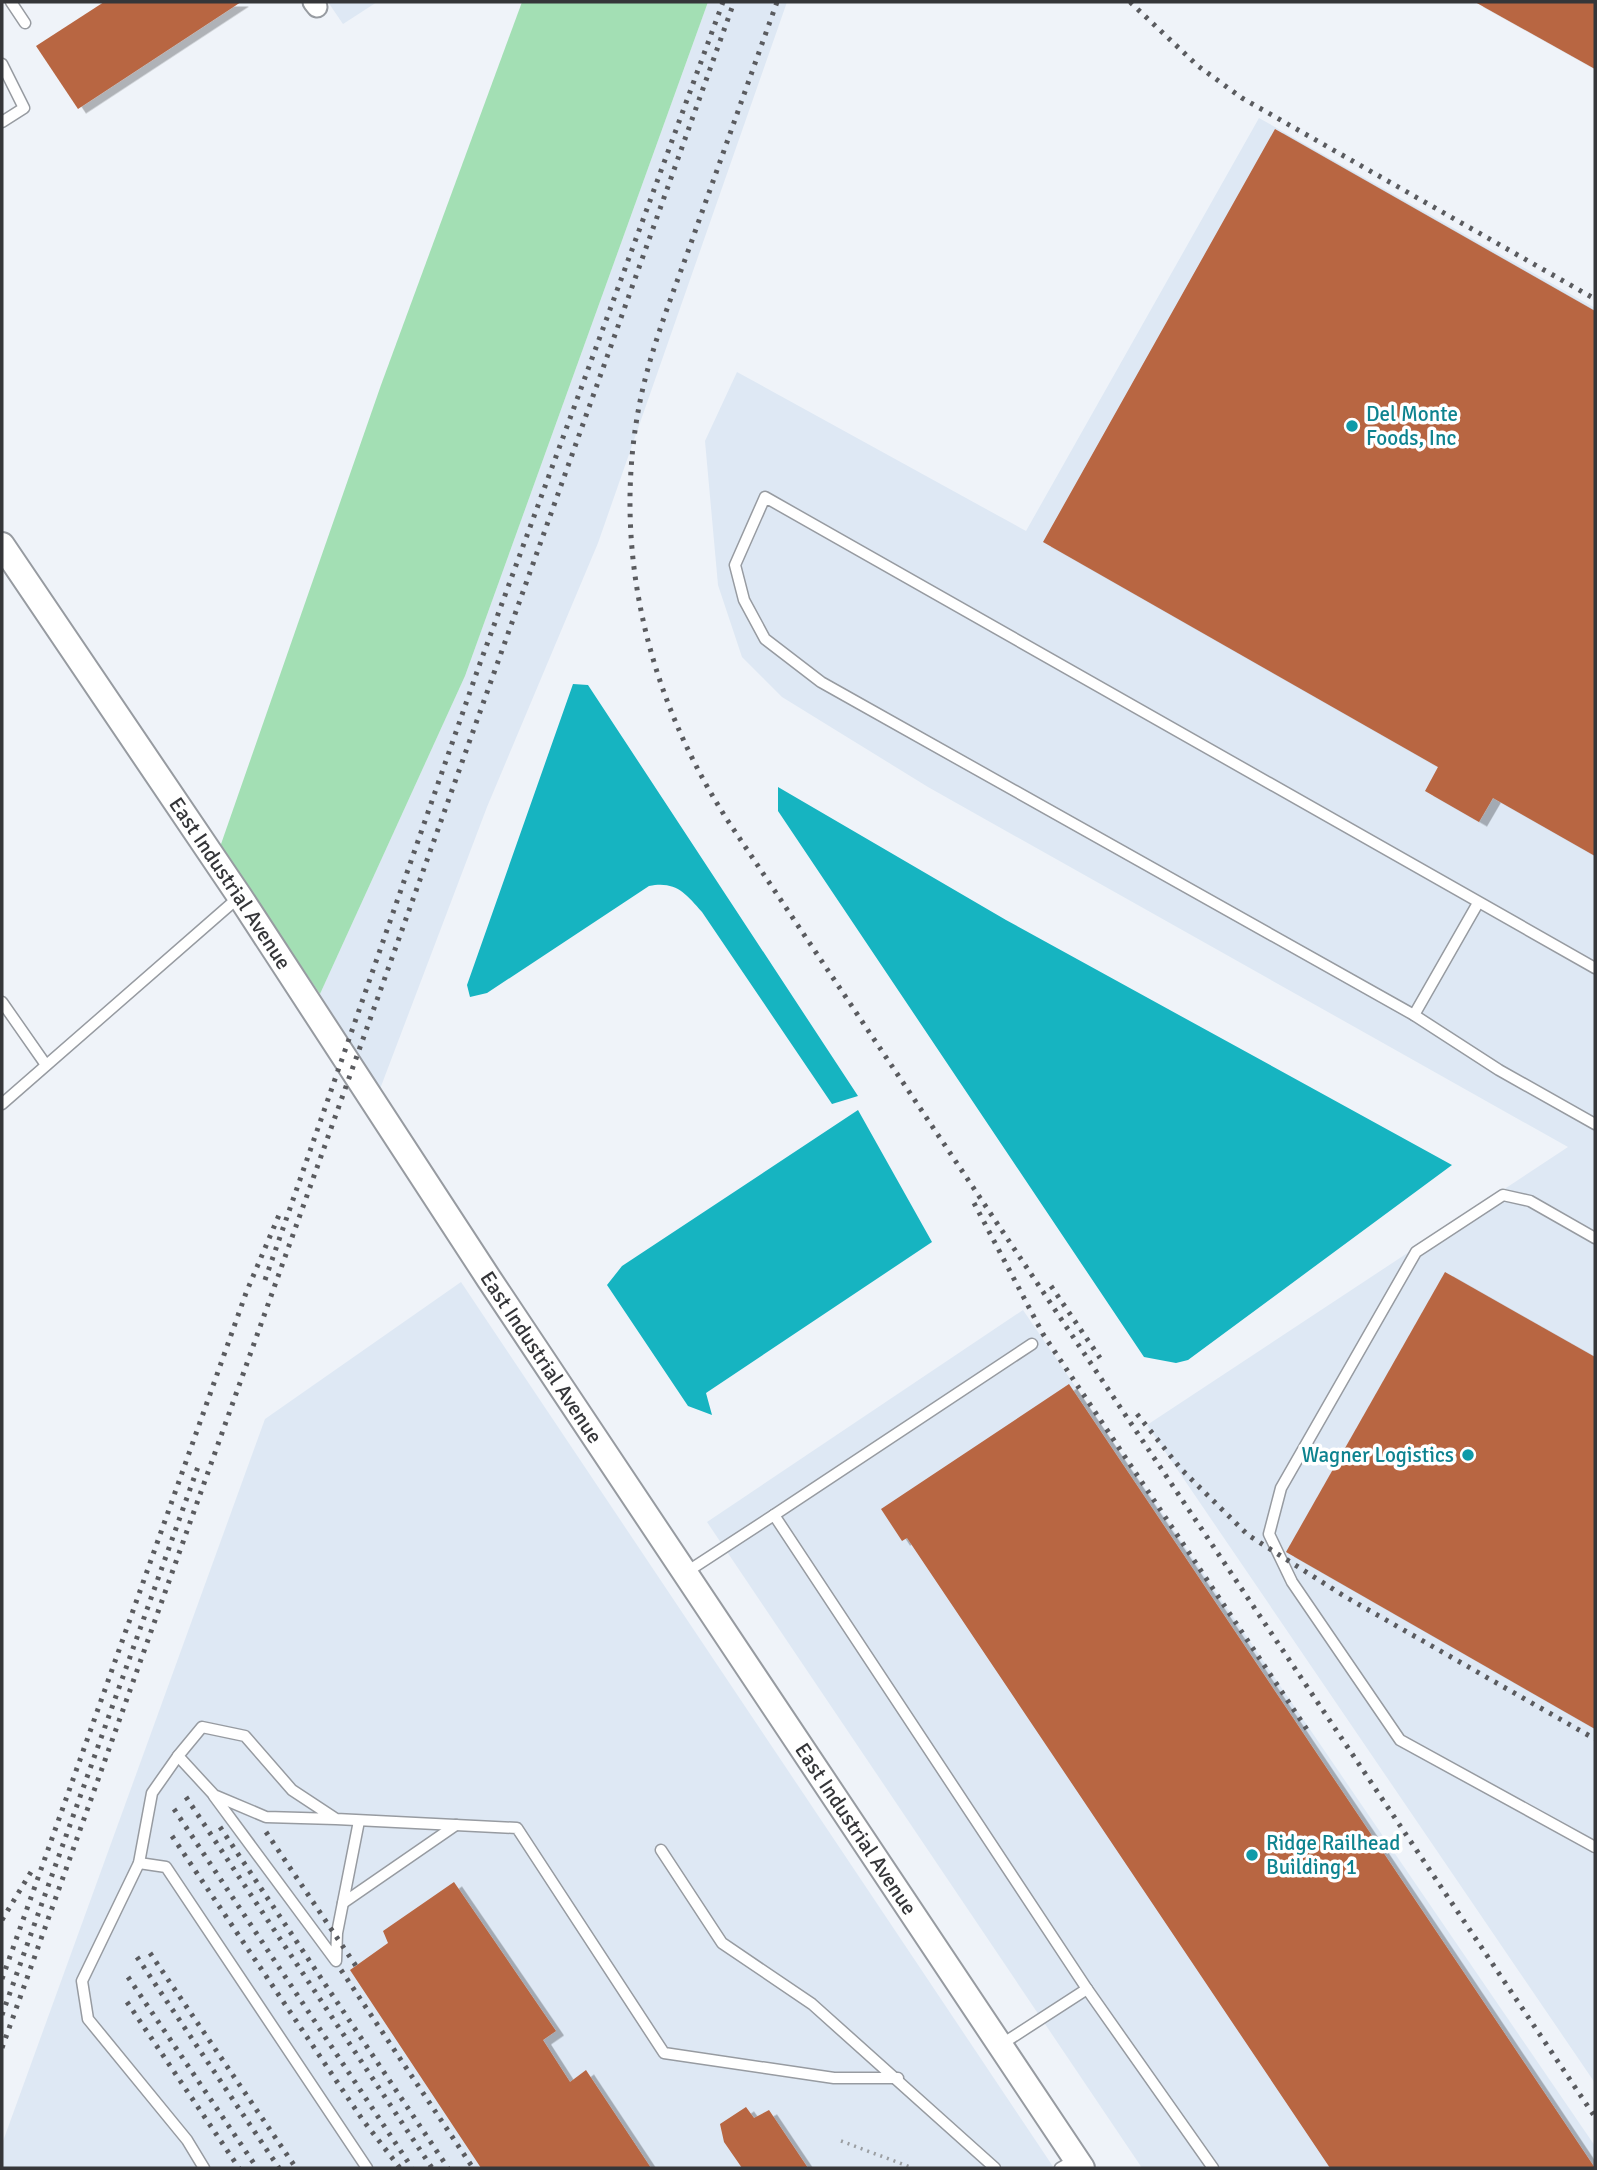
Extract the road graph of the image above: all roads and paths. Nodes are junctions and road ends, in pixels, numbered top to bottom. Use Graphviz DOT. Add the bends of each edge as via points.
graph roads {
  1 [pos="11,2"];
  2 [pos="25,23"];
  3 [pos="2,64"];
  4 [pos="2,122"];
  5 [pos="2,545"];
  6 [pos="240,897"];
  7 [pos="1478,903"];
  8 [pos="1595,968"];
  9 [pos="2,1002"];
  10 [pos="1414,1014"];
  11 [pos="46,1065"];
  12 [pos="2,1104"];
  13 [pos="1595,1124"];
  14 [pos="1595,1238"];
  15 [pos="1032,1344"];
  16 [pos="774,1515"];
  17 [pos="684,1573"];
  18 [pos="178,1756"];
  19 [pos="214,1795"];
  20 [pos="336,1819"];
  21 [pos="359,1821"];
  22 [pos="457,1825"];
  23 [pos="1595,1847"];
  24 [pos="661,1850"];
  25 [pos="139,1863"];
  26 [pos="343,1903"];
  27 [pos="1087,1989"];
  28 [pos="1001,2044"];
  29 [pos="898,2078"];
  30 [pos="841,2141"];
  31 [pos="1073,2165"];
  32 [pos="204,2168"];
  33 [pos="366,2168"];
  34 [pos="913,2168"];
  35 [pos="995,2168"];
  36 [pos="1213,2168"];
  1 -- 2 [label="lane"];
  3 -- 4 [label="lane" via="24,108"];
  5 -- 6 [label="street, East Industrial Avenue"];
  6 -- 11 [label="lane"];
  6 -- 17 [label="street, East Industrial Avenue"];
  7 -- 8 [label="lane"];
  7 -- 10 [label="lane"];
  7 -- 10 [label="lane" via="765,497 735,565 744,600 765,639 821,682"];
  9 -- 11 [label="lane"];
  10 -- 13 [label="lane" via="1499,1070"];
  11 -- 12 [label="lane"];
  14 -- 23 [label="lane" via="1530,1201 1503,1195 1416,1252 1281,1488 1269,1534 1292,1581 1400,1740"];
  15 -- 16 [label="lane"];
  16 -- 17 [label="lane"];
  16 -- 27 [label="lane"];
  17 -- 28 [label="street, East Industrial Avenue"];
  18 -- 19 [label="lane"];
  18 -- 20 [label="lane" via="202,1727 246,1736 292,1790"];
  18 -- 25 [label="lane" via="152,1793"];
  19 -- 20 [label="lane" via="266,1817"];
  19 -- 26 [label="lane" via="336,1961"];
  20 -- 21 [label="lane"];
  21 -- 22 [label="lane"];
  21 -- 26 [label="lane"];
  22 -- 26 [label="lane"];
  22 -- 29 [label="lane" via="517,1828 664,2053 834,2078"];
  24 -- 29 [label="lane" via="722,1944 812,2004"];
  25 -- 32 [label="lane" via="82,1981 89,2019 187,2140"];
  25 -- 33 [label="lane" via="166,1867"];
  27 -- 28 [label="lane"];
  27 -- 36 [label="lane"];
  28 -- 31 [label="street, East Industrial Avenue"];
  29 -- 35 [label="lane"];
  30 -- 34 [label="path"];
}
